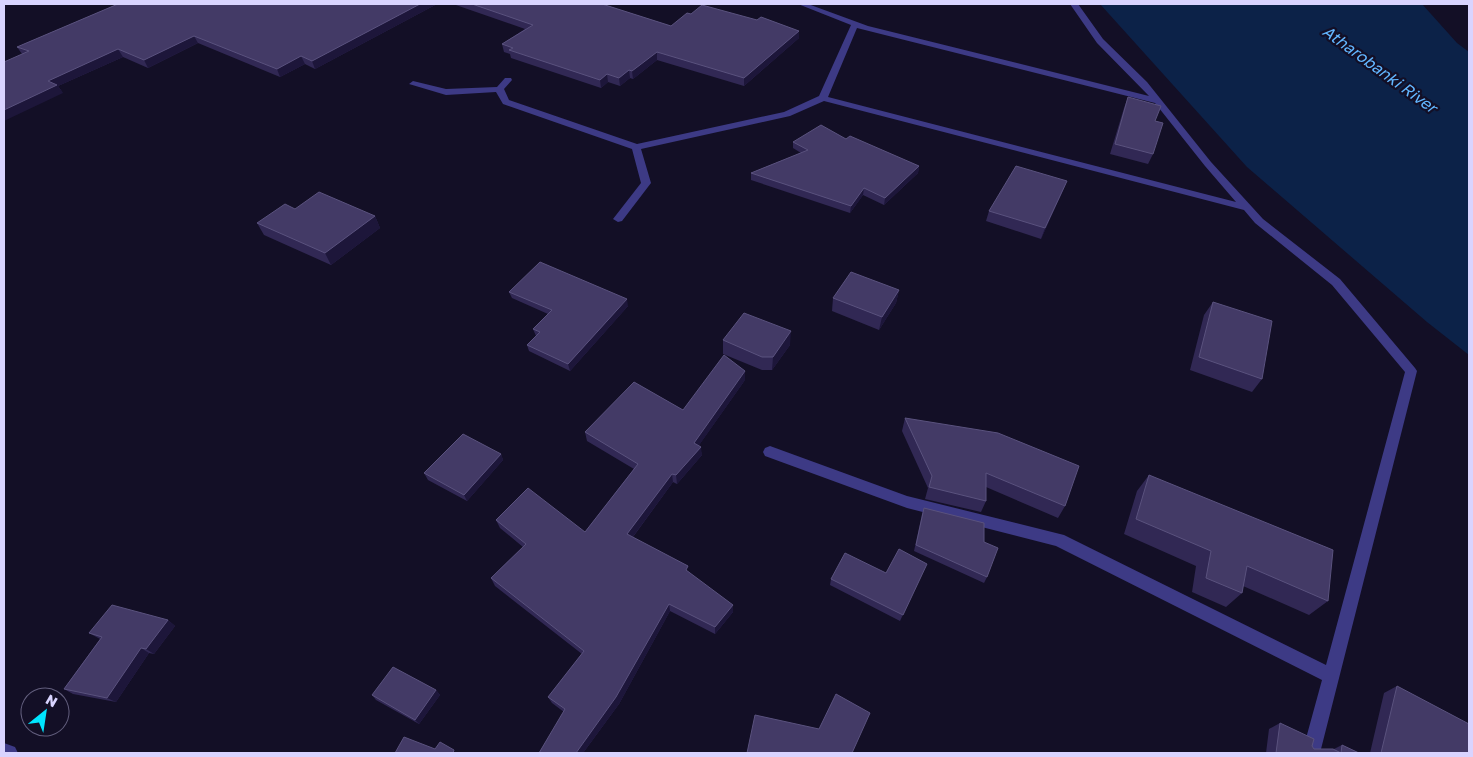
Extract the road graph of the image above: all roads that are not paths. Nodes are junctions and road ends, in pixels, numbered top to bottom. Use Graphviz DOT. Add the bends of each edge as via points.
graph roads {
  1 [pos="802,4"];
  2 [pos="1074,4"];
  3 [pos="855,24"];
  4 [pos="508,80"];
  5 [pos="413,84"];
  6 [pos="498,89"];
  7 [pos="822,98"];
  8 [pos="1157,101"];
  9 [pos="636,147"];
  10 [pos="1247,208"];
  11 [pos="618,219"];
  12 [pos="770,452"];
  13 [pos="1331,676"];
  14 [pos="4,752"];
  15 [pos="9,753"];
  16 [pos="1311,753"];
  1 -- 3 [label="street"];
  2 -- 8 [label="street" via="1100,42"];
  3 -- 7 [label="street"];
  3 -- 8 [label="street"];
  4 -- 6 [label="street"];
  5 -- 6 [label="street" via="446,92"];
  6 -- 9 [label="street" via="506,102"];
  7 -- 9 [label="street" via="787,114"];
  7 -- 10 [label="street"];
  8 -- 10 [label="street"];
  9 -- 11 [label="street" via="646,183"];
  10 -- 13 [label="street" via="1336,282 1411,371"];
  12 -- 13 [label="street" via="906,502 1059,540"];
  13 -- 16 [label="street"];
  14 -- 15 [label="street"];
}
